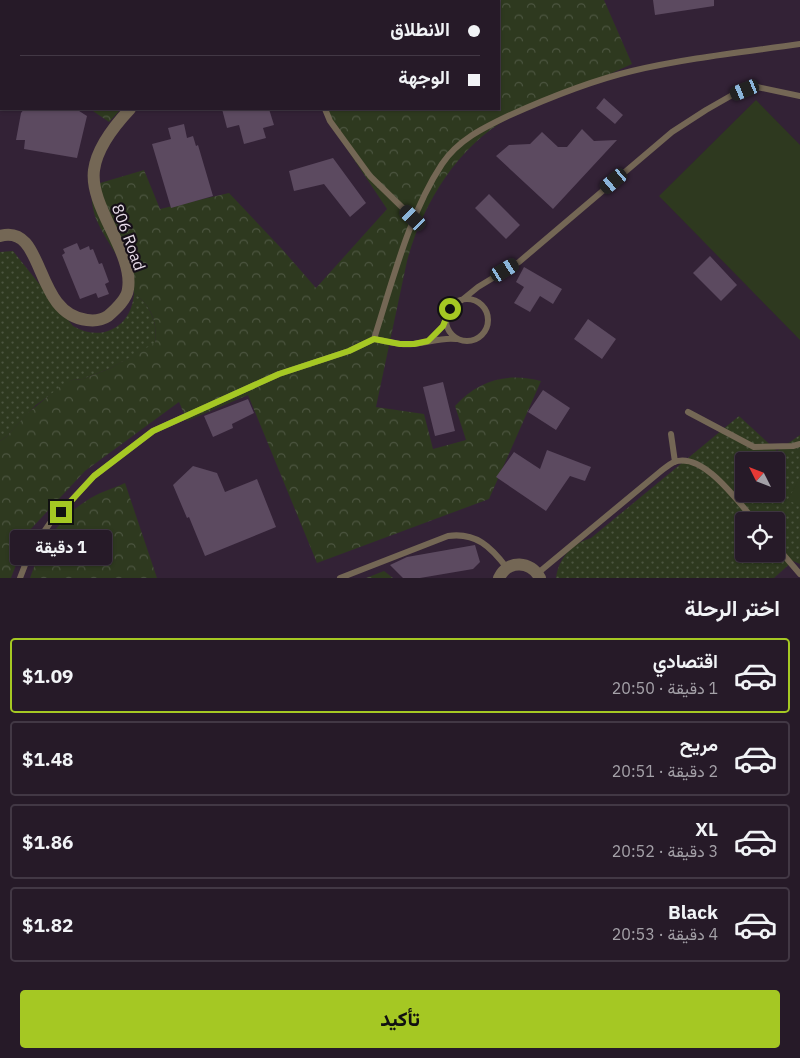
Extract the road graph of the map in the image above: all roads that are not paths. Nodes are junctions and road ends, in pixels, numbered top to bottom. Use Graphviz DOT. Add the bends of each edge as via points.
graph roads {
  1 [pos="800,44"];
  2 [pos="800,96"];
  3 [pos="129,110"];
  4 [pos="325,110"];
  5 [pos="413,218"];
  6 [pos="0,236"];
  7 [pos="478,287"];
  8 [pos="462,300"];
  9 [pos="477,302"];
  10 [pos="447,317"];
  11 [pos="374,339"];
  12 [pos="458,339"];
  13 [pos="428,341"];
  14 [pos="688,412"];
  15 [pos="672,434"];
  16 [pos="800,444"];
  17 [pos="675,462"];
  18 [pos="747,512"];
  19 [pos="785,556"];
  20 [pos="503,573"];
  21 [pos="800,574"];
  22 [pos="539,576"];
  23 [pos="20,578"];
  24 [pos="340,578"];
  1 -- 5 [label="lane" via="632,71 532,105 469,136 454,149 442,164"];
  2 -- 7 [label="lane" via="757,87 734,94 706,110 672,132 519,262"];
  3 -- 6 [label="street, 806 Road" via="98,154 94,172 98,200 129,275 128,291 106,318 80,320 66,312 56,304 25,241 11,234"];
  4 -- 5 [label="lane" via="370,176"];
  5 -- 11 [label="lane"];
  7 -- 8 [label="lane"];
  7 -- 9 [label="lane"];
  8 -- 9 [label="lane"];
  8 -- 10 [label="lane" via="450,309"];
  9 -- 12 [label="lane" via="488,316 486,329 478,338"];
  10 -- 12 [label="lane" via="449,329"];
  10 -- 13 [label="lane"];
  11 -- 13 [label="lane" via="400,344"];
  11 -- 23 [label="lane" via="349,351 279,374 153,431 94,476 50,523 30,552"];
  12 -- 13 [label="lane"];
  14 -- 16 [label="lane" via="754,447"];
  15 -- 17 [label="lane"];
  17 -- 18 [label="lane" via="692,461 717,478"];
  17 -- 22 [label="lane"];
  19 -- 21 [label="lane"];
  20 -- 22 [label="street" via="522,564"];
  20 -- 24 [label="lane" via="488,547 476,538 456,535"];
}
